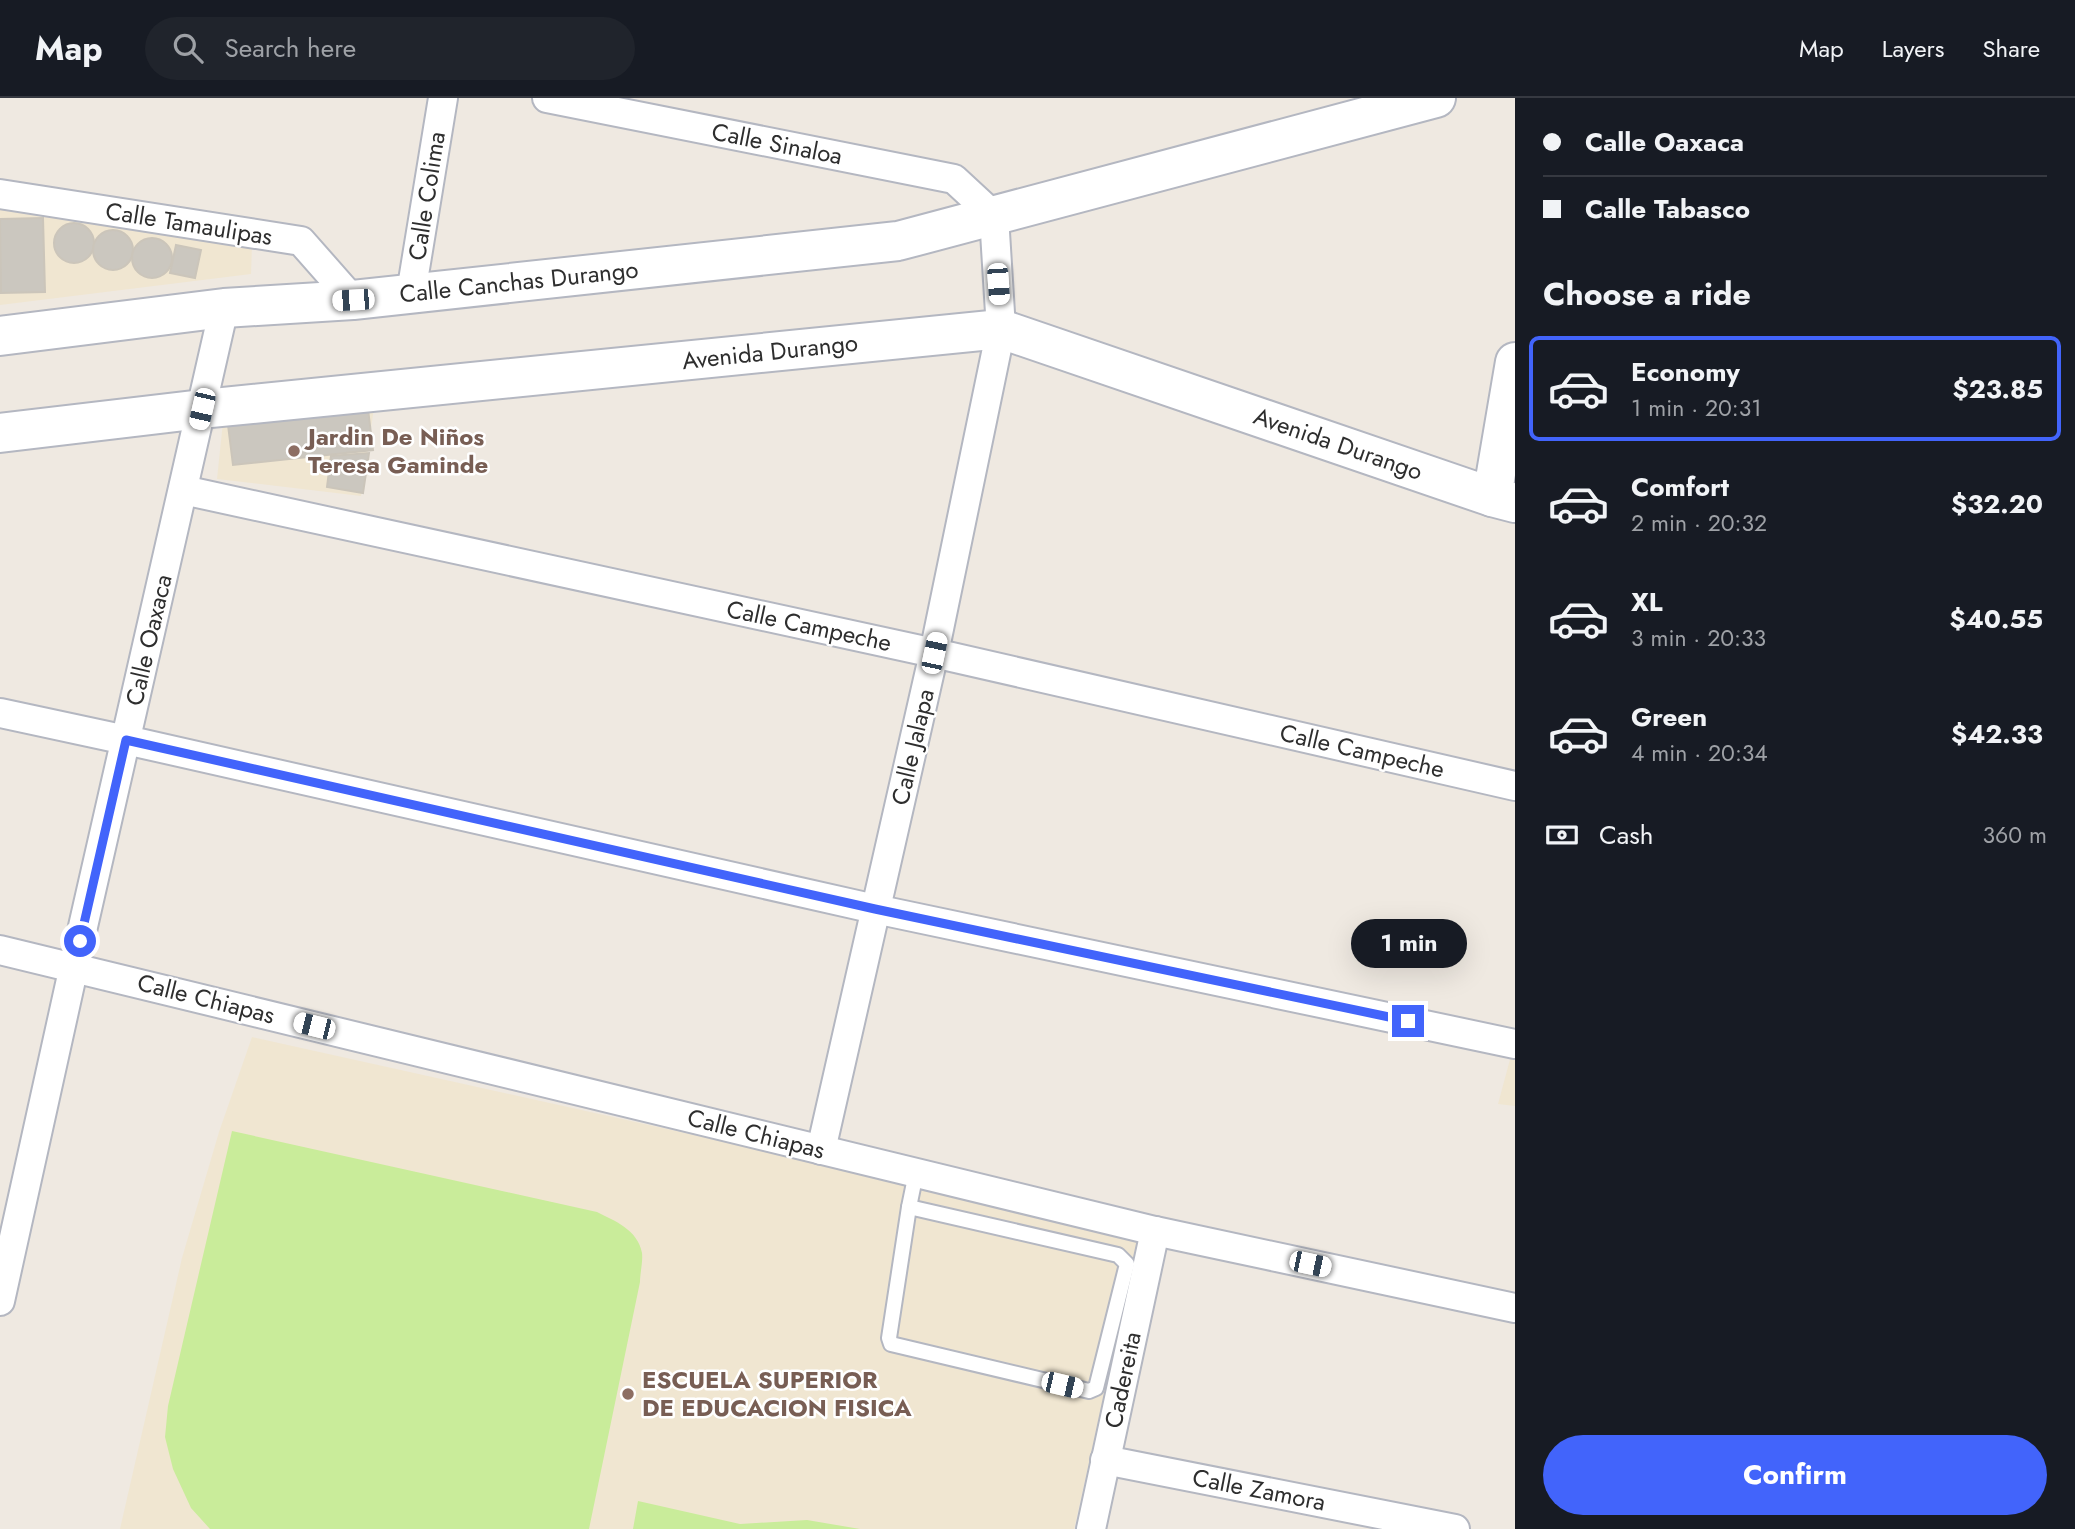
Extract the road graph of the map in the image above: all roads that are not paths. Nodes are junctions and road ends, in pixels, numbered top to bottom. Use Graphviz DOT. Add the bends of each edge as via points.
graph roads {
  1 [pos="443,98"];
  2 [pos="547,98"];
  3 [pos="1436,98"];
  4 [pos="0,194"];
  5 [pos="994,216"];
  6 [pos="411,293"];
  7 [pos="353,300"];
  8 [pos="224,308"];
  9 [pos="1001,329"];
  10 [pos="0,336"];
  11 [pos="1515,362"];
  12 [pos="202,409"];
  13 [pos="0,433"];
  14 [pos="1508,449"];
  15 [pos="183,490"];
  16 [pos="1504,500"];
  17 [pos="934,653"];
  18 [pos="0,713"];
  19 [pos="126,740"];
  20 [pos="1515,786"];
  21 [pos="875,909"];
  22 [pos="0,950"];
  23 [pos="74,966"];
  24 [pos="1515,1044"];
  25 [pos="821,1150"];
  26 [pos="916,1173"];
  27 [pos="909,1207"];
  28 [pos="8,1222"];
  29 [pos="1156,1231"];
  30 [pos="0,1301"];
  31 [pos="1515,1308"];
  32 [pos="1105,1460"];
  33 [pos="1091,1529"];
  34 [pos="1455,1529"];
  1 -- 6 [label="street, Calle Colima"];
  2 -- 5 [label="street, Calle Sinaloa" via="954,179"];
  3 -- 5 [label="main road"];
  4 -- 7 [label="street, Calle Tamaulipas" via="301,241"];
  5 -- 6 [label="main road, Calle Canchas Durango" via="898,241"];
  5 -- 9 [label="street, Calle Jalapa"];
  6 -- 7 [label="main road, Calle Canchas Durango"];
  7 -- 8 [label="main road, Calle Canchas Durango"];
  8 -- 10 [label="main road, Calle Canchas Durango"];
  8 -- 12 [label="street, Calle Oaxaca"];
  9 -- 12 [label="main road, Avenida Durango"];
  9 -- 16 [label="main road, Avenida Durango"];
  9 -- 17 [label="street, Calle Jalapa"];
  11 -- 14 [label="main road"];
  12 -- 13 [label="main road, Avenida Durango"];
  12 -- 15 [label="street, Calle Oaxaca"];
  14 -- 16 [label="main road"];
  15 -- 17 [label="street, Calle Campeche"];
  15 -- 19 [label="street, Calle Oaxaca"];
  17 -- 20 [label="street, Calle Campeche"];
  17 -- 21 [label="street, Calle Jalapa"];
  18 -- 19 [label="street"];
  19 -- 21 [label="street"];
  19 -- 23 [label="street, Calle Oaxaca"];
  21 -- 24 [label="street"];
  21 -- 25 [label="street, Calle Jalapa"];
  22 -- 23 [label="street, Calle Chiapas"];
  23 -- 25 [label="street, Calle Chiapas"];
  23 -- 28 [label="street, Calle Oaxaca"];
  25 -- 26 [label="street, Calle Chiapas"];
  26 -- 27 [label="lane"];
  26 -- 29 [label="street, Calle Chiapas"];
  27 -- 27 [label="lane" via="891,1344 1089,1391 1096,1388 1127,1264 1124,1259"];
  28 -- 30 [label="street, Calle Oaxaca"];
  29 -- 31 [label="street, Calle Chiapas"];
  29 -- 32 [label="street, Cadereita"];
  32 -- 33 [label="street, Cadereita"];
  32 -- 34 [label="street, Calle Zamora"];
}
